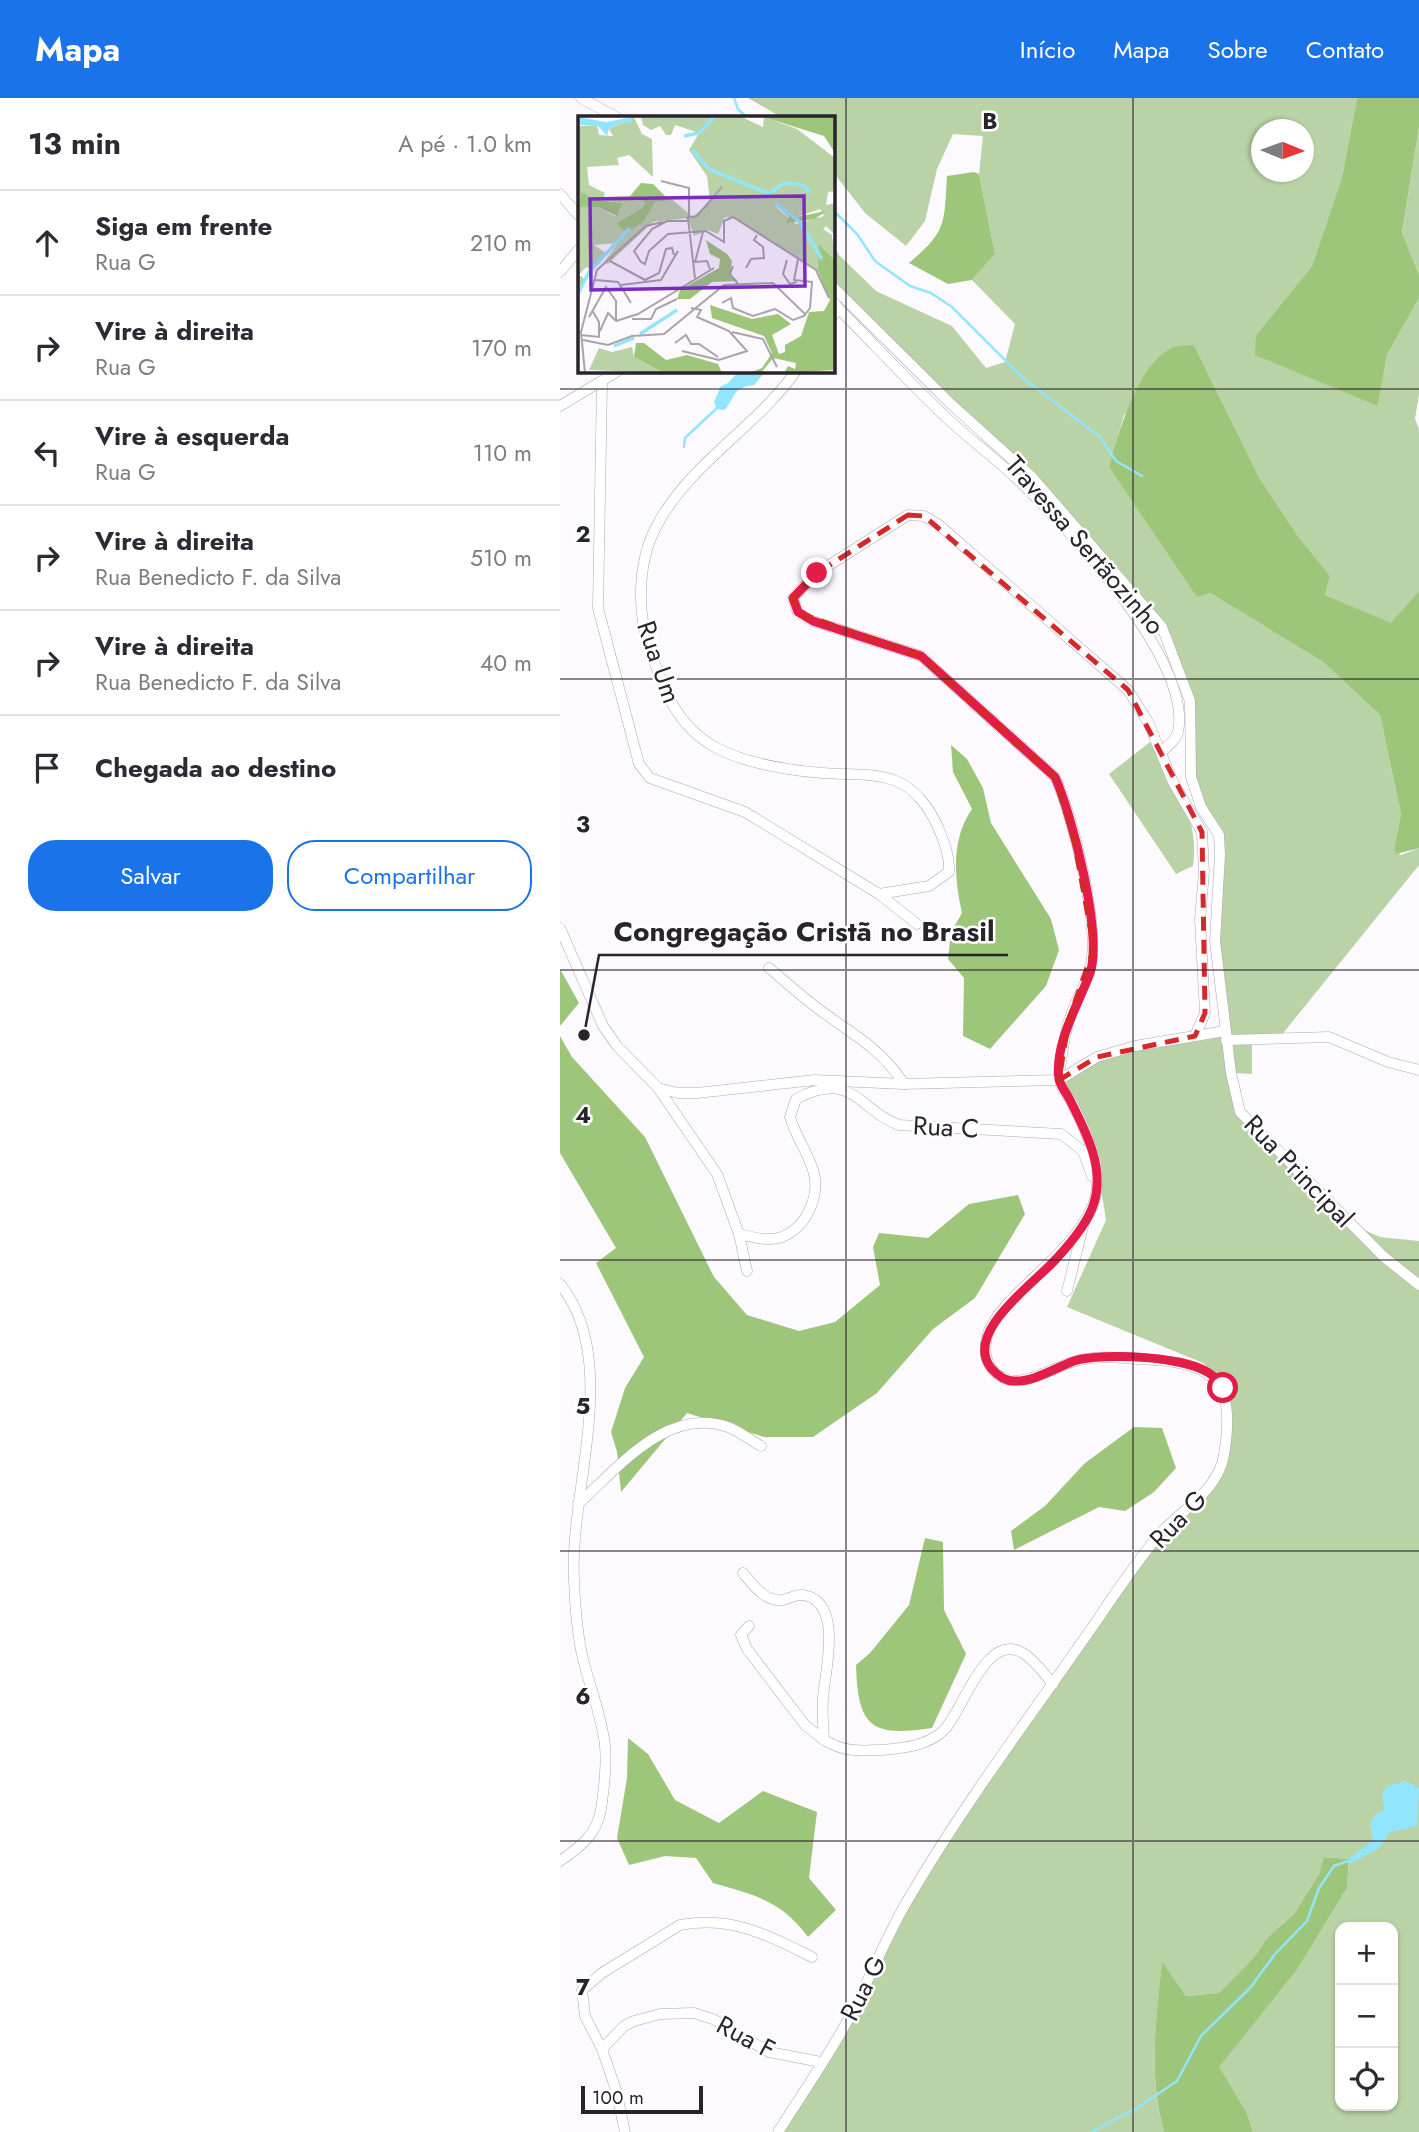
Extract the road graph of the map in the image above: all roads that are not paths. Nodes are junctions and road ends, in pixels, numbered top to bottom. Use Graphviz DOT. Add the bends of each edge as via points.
graph roads {
  1 [pos="581,98"];
  2 [pos="613,116"];
  3 [pos="560,194"];
  4 [pos="578,215"];
  5 [pos="578,250"];
  6 [pos="560,272"];
  7 [pos="835,289"];
  8 [pos="835,309"];
  9 [pos="615,373"];
  10 [pos="794,373"];
  11 [pos="602,383"];
  12 [pos="560,406"];
  13 [pos="1161,752"];
  14 [pos="879,894"];
  15 [pos="917,924"];
  16 [pos="560,929"];
  17 [pos="769,968"];
  18 [pos="1195,1036"];
  19 [pos="1226,1036"];
  20 [pos="1419,1070"];
  21 [pos="1059,1080"];
  22 [pos="904,1084"];
  23 [pos="658,1088"];
  24 [pos="1095,1201"];
  25 [pos="1084,1223"];
  26 [pos="739,1234"];
  27 [pos="747,1271"];
  28 [pos="560,1284"];
  29 [pos="1419,1285"];
  30 [pos="1067,1292"];
  31 [pos="761,1446"];
  32 [pos="578,1504"];
  33 [pos="743,1573"];
  34 [pos="749,1626"];
  35 [pos="1053,1684"];
  36 [pos="824,1741"];
  37 [pos="560,1861"];
  38 [pos="813,1957"];
  39 [pos="602,2049"];
  40 [pos="821,2062"];
  41 [pos="625,2132"];
  42 [pos="778,2132"];
  1 -- 2 [label="street"];
  3 -- 4 [label="street"];
  5 -- 6 [label="street"];
  7 -- 19 [label="street, Travessa Sertãozinho" via="1032,477 1162,627 1191,701 1191,777 1201,807 1219,835 1215,941"];
  8 -- 13 [label="street" via="1029,491 1138,617 1174,687 1178,734"];
  9 -- 11 [label="street"];
  10 -- 14 [label="street, Rua Um" via="670,505 647,551 641,614 668,701 681,720 712,746 779,766 896,781 909,787 932,814 950,860 949,873 929,886"];
  11 -- 12 [label="street"];
  11 -- 14 [label="street, Rua Um" via="598,608 639,764 650,778 746,812"];
  13 -- 18 [label="street" via="1202,832 1205,1013"];
  13 -- 21 [label="street" via="1149,722 1128,690 924,516 908,515 890,525 817,573 793,598 798,612 813,621 921,656 1055,777 1065,798 1094,948 1090,973 1069,1019"];
  14 -- 15 [label="street, Rua Um"];
  16 -- 23 [label="street" via="603,1026"];
  17 -- 22 [label="street" via="889,1061"];
  18 -- 19 [label="street"];
  18 -- 21 [label="street" via="1097,1057"];
  19 -- 20 [label="street" via="1329,1037"];
  19 -- 29 [label="street, Rua Principal" via="1240,1112 1384,1257"];
  21 -- 22 [label="street"];
  21 -- 24 [label="street, Rua G" via="1096,1159"];
  22 -- 23 [label="street" via="815,1080 697,1093"];
  23 -- 26 [label="street" via="717,1174"];
  24 -- 25 [label="street, Rua G"];
  24 -- 26 [label="street, Rua C" via="1083,1152 1061,1134 900,1125 888,1121 853,1092 810,1092 796,1099 790,1117 812,1168 814,1201 805,1217 783,1237"];
  25 -- 30 [label="street"];
  25 -- 35 [label="street, Rua G" via="991,1326 985,1353 990,1367 1011,1381 1097,1357 1194,1366 1213,1375 1223,1388 1225,1454 1210,1487 1161,1533"];
  26 -- 27 [label="street"];
  28 -- 32 [label="street" via="576,1307 588,1363 588,1415"];
  31 -- 32 [label="street" via="730,1428 685,1423 664,1432"];
  32 -- 37 [label="street" via="575,1592 582,1656 606,1749 597,1826 590,1838"];
  33 -- 36 [label="street" via="767,1598 804,1595 826,1615 830,1644 822,1702"];
  34 -- 36 [label="street" via="741,1634 747,1649 805,1725"];
  35 -- 36 [label="street" via="1022,1652 1009,1649 985,1664 945,1730 924,1743 849,1751"];
  35 -- 40 [label="street, Rua G" via="913,1890 848,2019"];
  38 -- 39 [label="street" via="736,1923 680,1925 582,1990 585,2016"];
  39 -- 40 [label="street, Rua F" via="634,2021 660,2014 694,2013 769,2052"];
  39 -- 41 [label="street" via="617,2090"];
  40 -- 42 [label="street, Rua G"];
}
